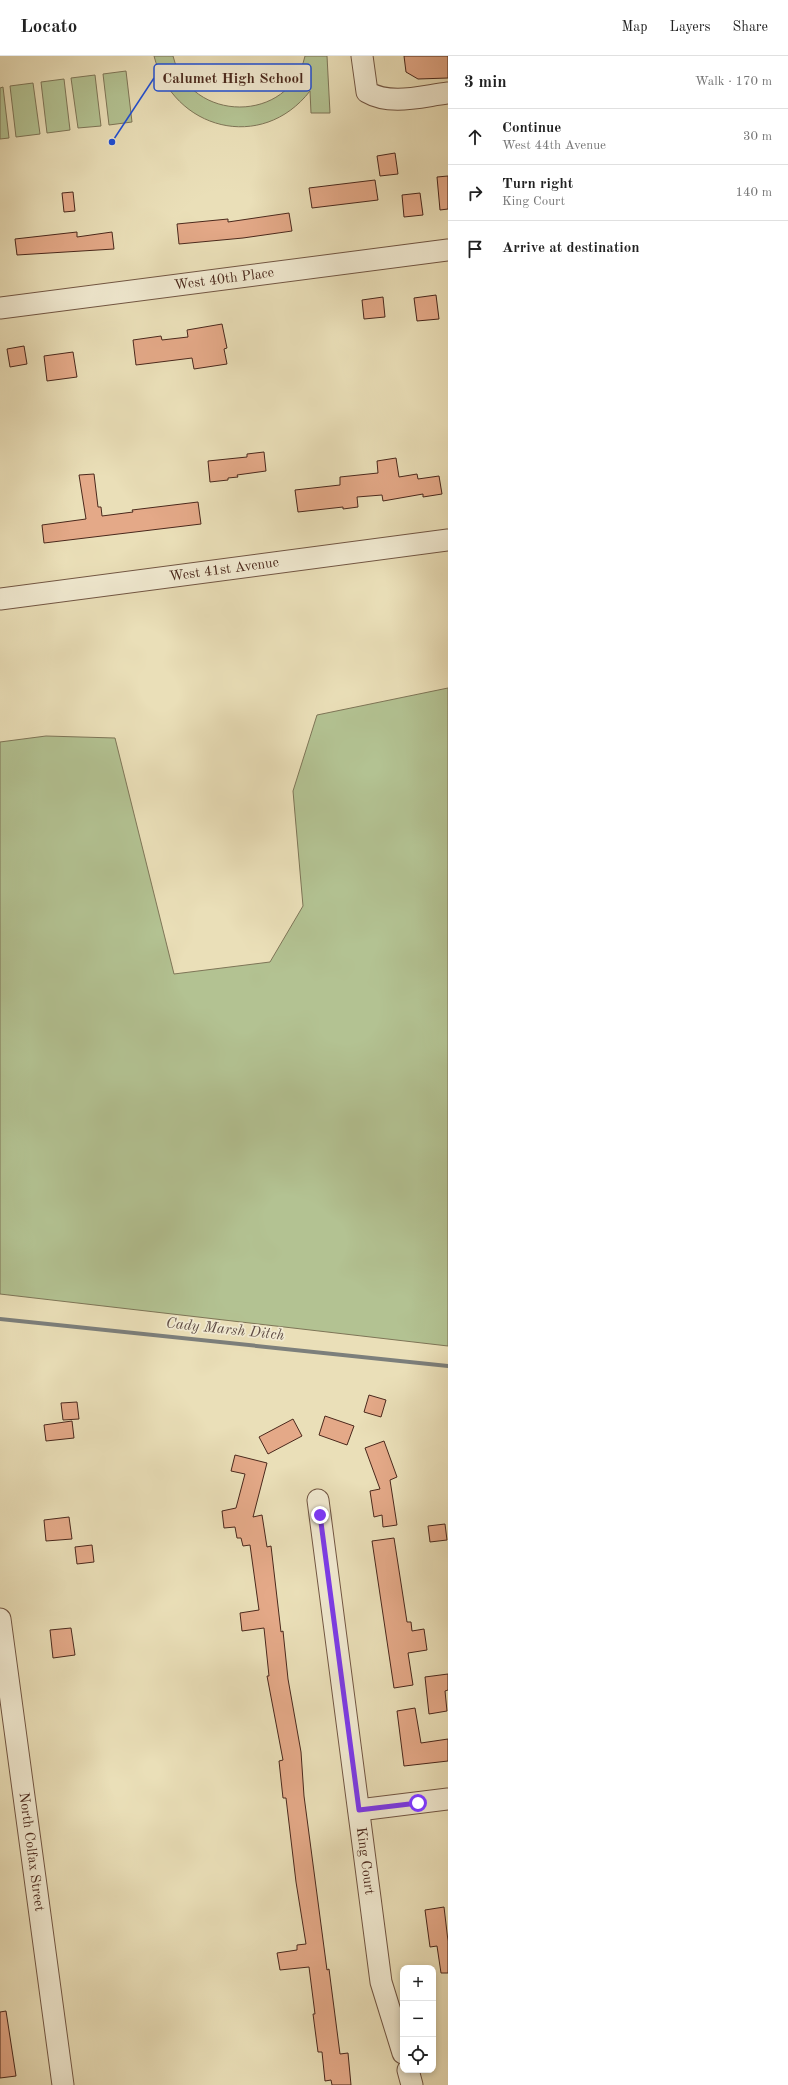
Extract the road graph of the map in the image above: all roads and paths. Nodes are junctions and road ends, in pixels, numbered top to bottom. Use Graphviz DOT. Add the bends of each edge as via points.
graph roads {
  1 [pos="362,56"];
  2 [pos="448,93"];
  3 [pos="448,250"];
  4 [pos="0,308"];
  5 [pos="448,540"];
  6 [pos="0,599"];
  7 [pos="318,1500"];
  8 [pos="0,1619"];
  9 [pos="448,1799"];
  10 [pos="359,1810"];
  11 [pos="400,2044"];
  12 [pos="409,2073"];
  13 [pos="63,2085"];
  14 [pos="412,2085"];
  1 -- 2 [label="street" via="367,92 377,98 391,100"];
  3 -- 4 [label="street, West 40th Place"];
  5 -- 6 [label="street, West 41st Avenue"];
  7 -- 10 [label="street, King Court"];
  8 -- 13 [label="street, North Colfax Street"];
  9 -- 10 [label="street"];
  10 -- 11 [label="street, King Court" via="381,1982"];
  12 -- 14 [label="street"];
}
